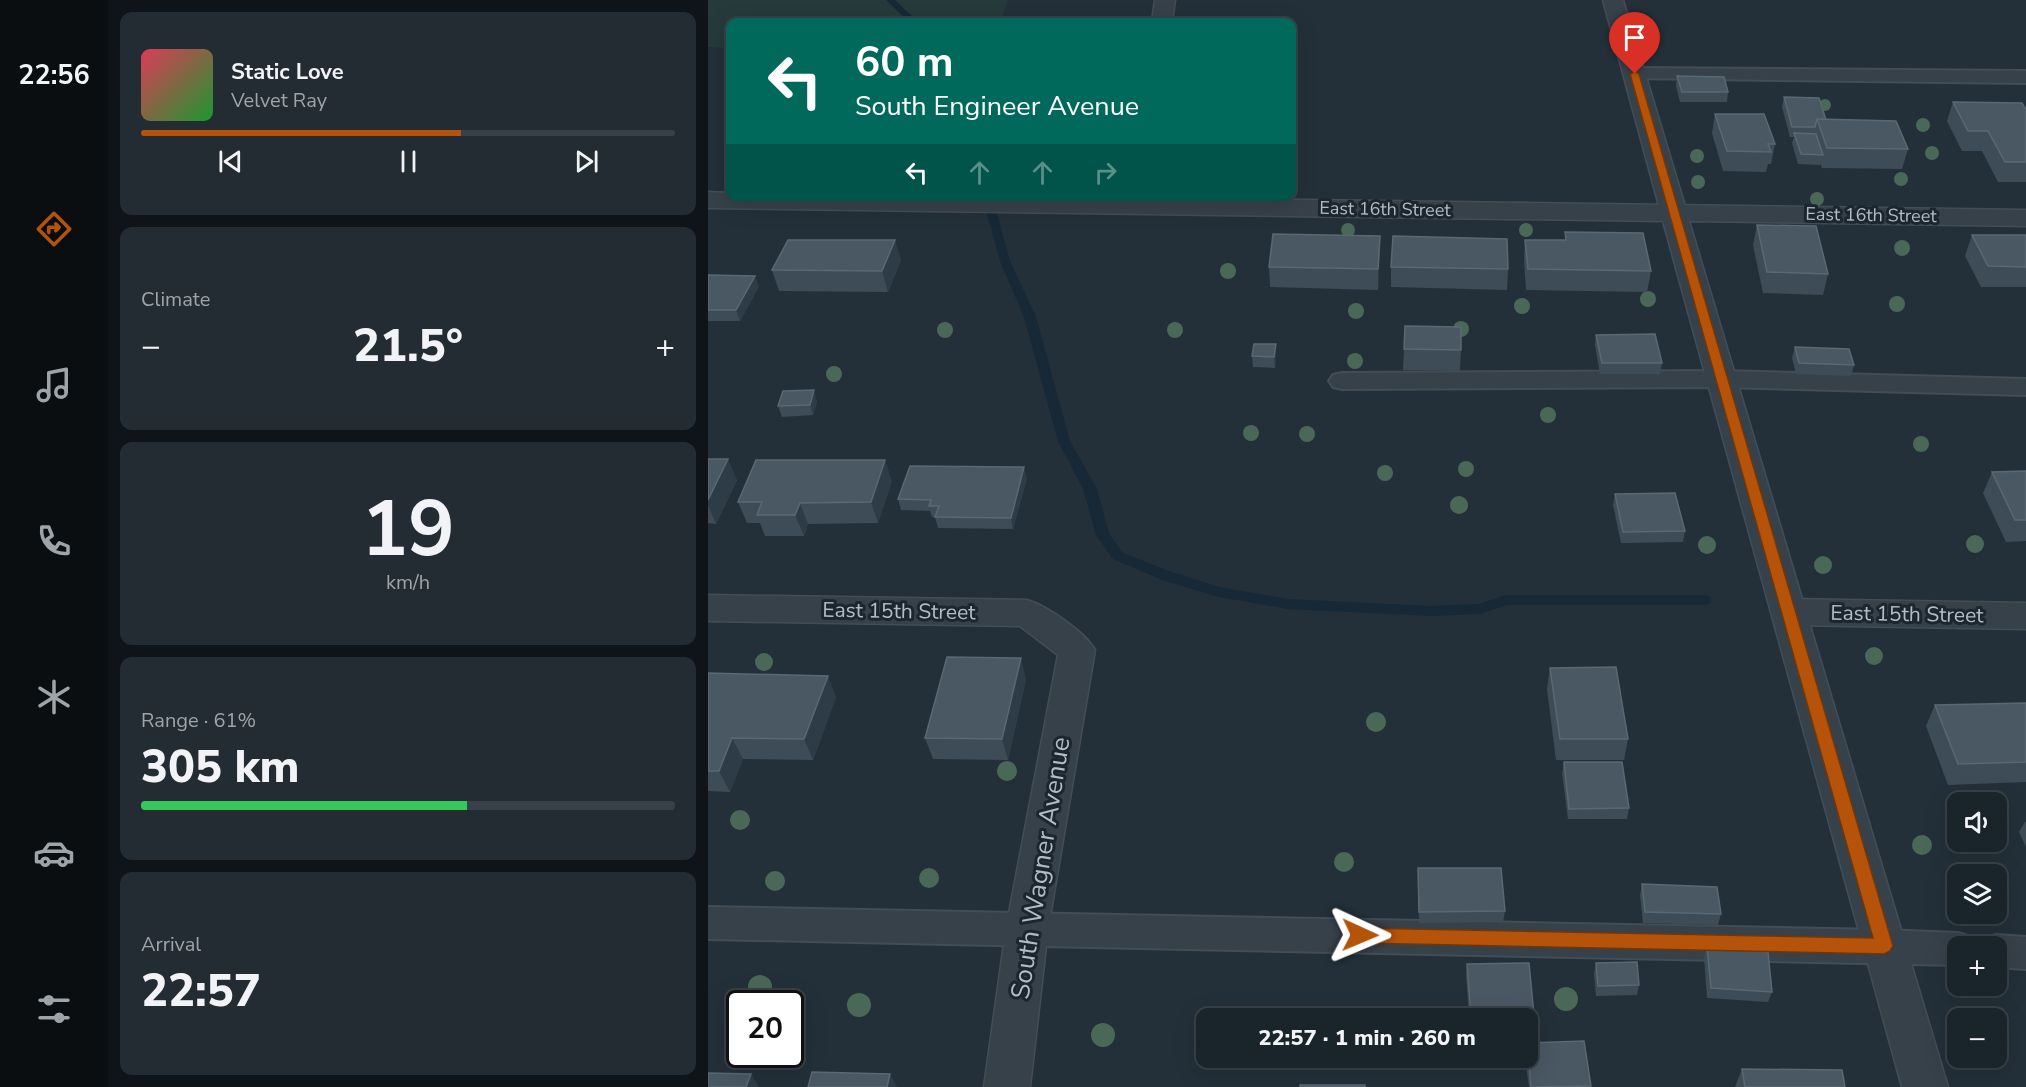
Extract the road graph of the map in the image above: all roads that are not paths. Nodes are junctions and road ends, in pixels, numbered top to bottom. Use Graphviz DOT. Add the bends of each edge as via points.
graph roads {
  1 [pos="1164,0"];
  2 [pos="1613,0"];
  3 [pos="1162,18"];
  4 [pos="1635,74"];
  5 [pos="2026,77"];
  6 [pos="708,200"];
  7 [pos="726,200"];
  8 [pos="1139,201"];
  9 [pos="1674,213"];
  10 [pos="2026,218"];
  11 [pos="1723,379"];
  12 [pos="1342,381"];
  13 [pos="2026,387"];
  14 [pos="708,608"];
  15 [pos="1788,612"];
  16 [pos="2026,616"];
  17 [pos="1077,650"];
  18 [pos="708,923"];
  19 [pos="1027,929"];
  20 [pos="1884,946"];
  21 [pos="1947,949"];
  22 [pos="2007,951"];
  23 [pos="2026,952"];
  24 [pos="1007,1087"];
  25 [pos="1924,1087"];
  1 -- 3 [label="street"];
  2 -- 4 [label="street"];
  4 -- 5 [label="lane"];
  4 -- 9 [label="street"];
  6 -- 7 [label="street, East 16th Street"];
  8 -- 9 [label="street, East 16th Street"];
  9 -- 10 [label="street, East 16th Street"];
  9 -- 11 [label="street"];
  11 -- 12 [label="lane"];
  11 -- 13 [label="lane"];
  11 -- 15 [label="street"];
  14 -- 17 [label="street, East 15th Street" via="1027,613"];
  15 -- 16 [label="street, East 15th Street"];
  15 -- 20 [label="street"];
  17 -- 19 [label="street, South Wagner Avenue"];
  18 -- 19 [label="lane"];
  19 -- 20 [label="lane"];
  19 -- 24 [label="street, South Wagner Avenue"];
  20 -- 21 [label="lane"];
  20 -- 25 [label="street"];
  22 -- 23 [label="lane"];
}
